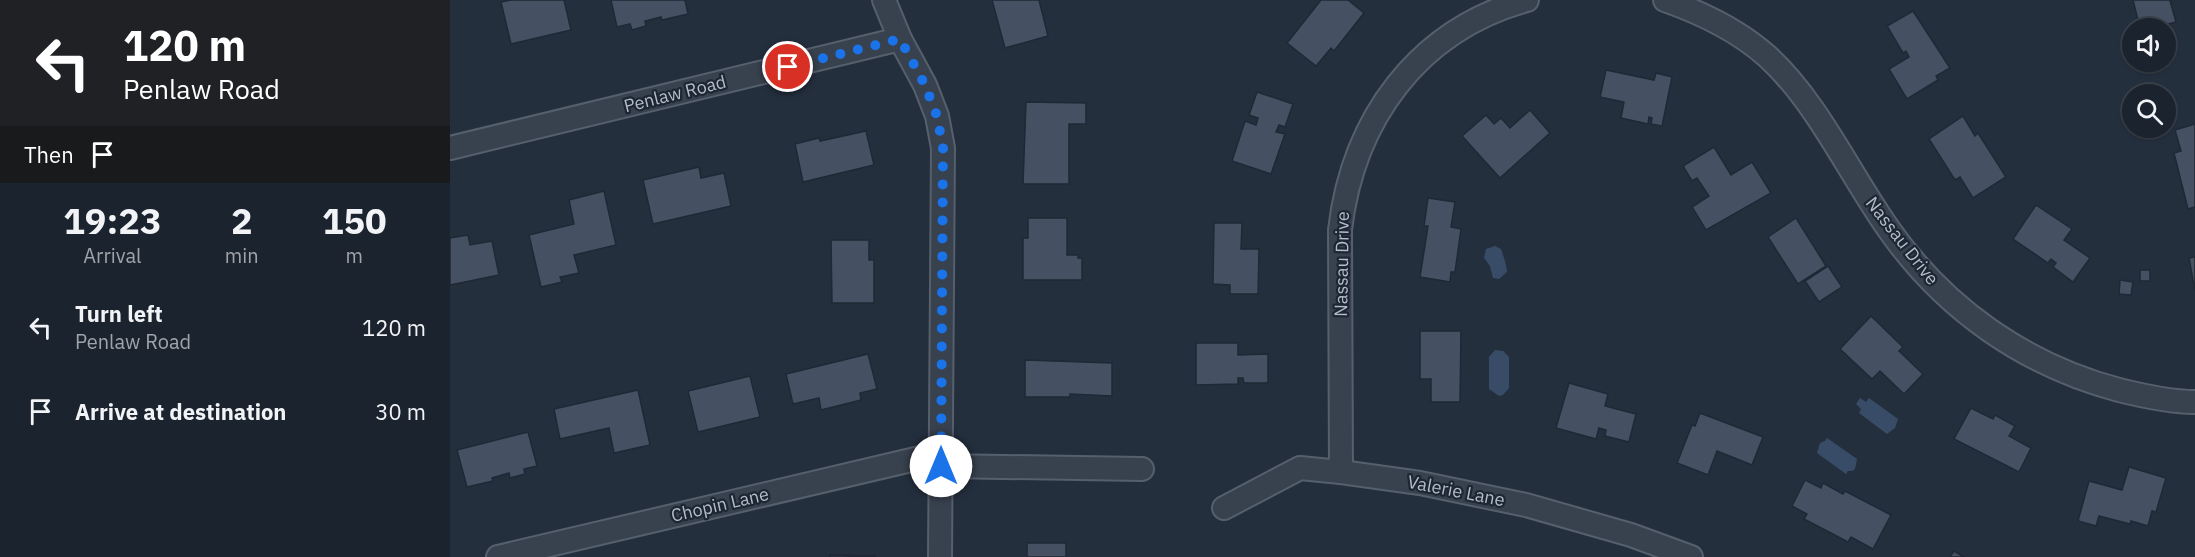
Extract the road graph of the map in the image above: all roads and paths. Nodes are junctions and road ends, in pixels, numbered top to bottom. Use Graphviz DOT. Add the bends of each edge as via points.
graph roads {
  1 [pos="884,0"];
  2 [pos="1527,0"];
  3 [pos="1665,0"];
  4 [pos="900,39"];
  5 [pos="450,148"];
  6 [pos="2195,402"];
  7 [pos="941,459"];
  8 [pos="1142,469"];
  9 [pos="1341,471"];
  10 [pos="1224,508"];
  11 [pos="498,557"];
  12 [pos="940,557"];
  13 [pos="1691,557"];
  1 -- 4 [label="street"];
  2 -- 9 [label="street, Nassau Drive" via="1472,21 1409,71 1386,98 1351,170 1340,230"];
  3 -- 6 [label="street, Nassau Drive" via="1718,22 1767,56 1798,89 1890,231 1924,274 1964,312 2038,360 2092,383 2138,395"];
  4 -- 5 [label="street, Penlaw Road"];
  4 -- 7 [label="street" via="925,85 937,116 943,148"];
  7 -- 8 [label="street, Chopin Lane"];
  7 -- 11 [label="street, Chopin Lane"];
  7 -- 12 [label="street"];
  9 -- 10 [label="street, Valerie Lane" via="1300,468"];
  9 -- 13 [label="street, Valerie Lane" via="1526,505"];
}
